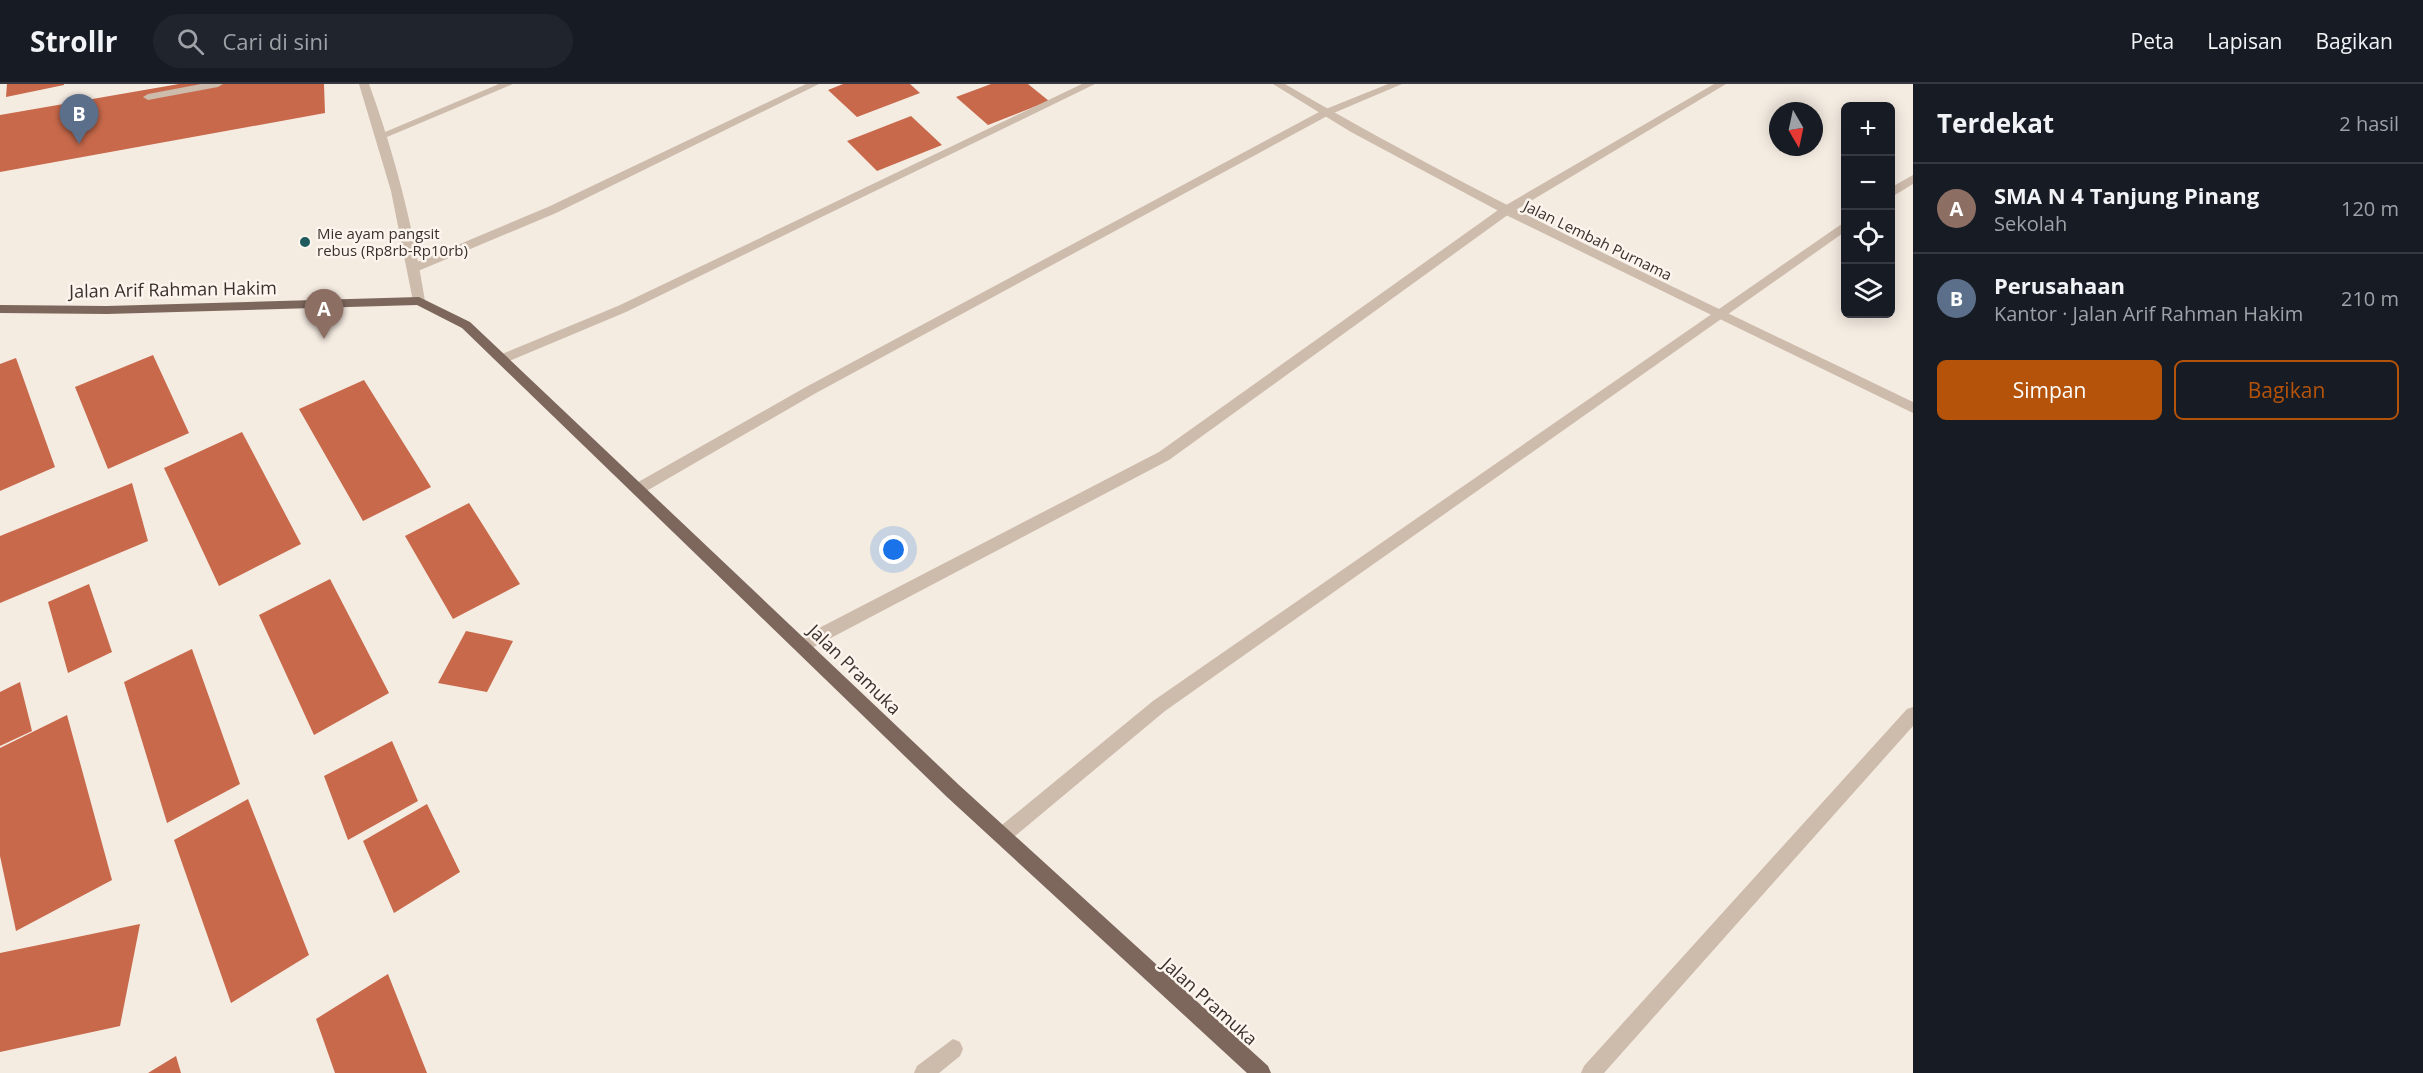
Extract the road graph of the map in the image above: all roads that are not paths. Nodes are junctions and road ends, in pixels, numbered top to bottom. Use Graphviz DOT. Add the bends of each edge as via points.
graph roads {
  1 [pos="218,84"];
  2 [pos="364,84"];
  3 [pos="508,84"];
  4 [pos="814,84"];
  5 [pos="1090,84"];
  6 [pos="1278,84"];
  7 [pos="1397,84"];
  8 [pos="1721,84"];
  9 [pos="148,97"];
  10 [pos="1325,113"];
  11 [pos="383,135"];
  12 [pos="1913,179"];
  13 [pos="1895,191"];
  14 [pos="1505,211"];
  15 [pos="1841,228"];
  16 [pos="414,268"];
  17 [pos="419,301"];
  18 [pos="0,309"];
  19 [pos="1716,314"];
  20 [pos="502,359"];
  21 [pos="1913,408"];
  22 [pos="638,489"];
  23 [pos="802,645"];
  24 [pos="1913,714"];
  25 [pos="1003,835"];
  26 [pos="953,1049"];
  27 [pos="924,1073"];
  28 [pos="1261,1073"];
  29 [pos="1591,1073"];
  1 -- 9 [label="street"];
  2 -- 11 [label="street"];
  3 -- 11 [label="street"];
  4 -- 16 [label="street" via="552,210"];
  5 -- 20 [label="street" via="622,309"];
  6 -- 10 [label="street, Jalan Lembah Purnama"];
  7 -- 10 [label="street"];
  8 -- 14 [label="street"];
  10 -- 14 [label="street, Jalan Lembah Purnama"];
  10 -- 22 [label="street" via="811,390"];
  11 -- 16 [label="street"];
  12 -- 13 [label="street"];
  14 -- 19 [label="street, Jalan Lembah Purnama"];
  14 -- 23 [label="street" via="1164,456"];
  15 -- 19 [label="street"];
  16 -- 17 [label="street"];
  17 -- 18 [label="main road, Jalan Arif Rahman Hakim" via="107,310"];
  17 -- 20 [label="main road, Jalan Pramuka" via="466,325"];
  19 -- 21 [label="street, Jalan Lembah Purnama"];
  19 -- 25 [label="street" via="1159,706"];
  20 -- 22 [label="main road, Jalan Pramuka"];
  22 -- 23 [label="main road, Jalan Pramuka"];
  23 -- 25 [label="main road, Jalan Pramuka"];
  24 -- 29 [label="street"];
  25 -- 28 [label="main road, Jalan Pramuka"];
  26 -- 27 [label="street"];
}
